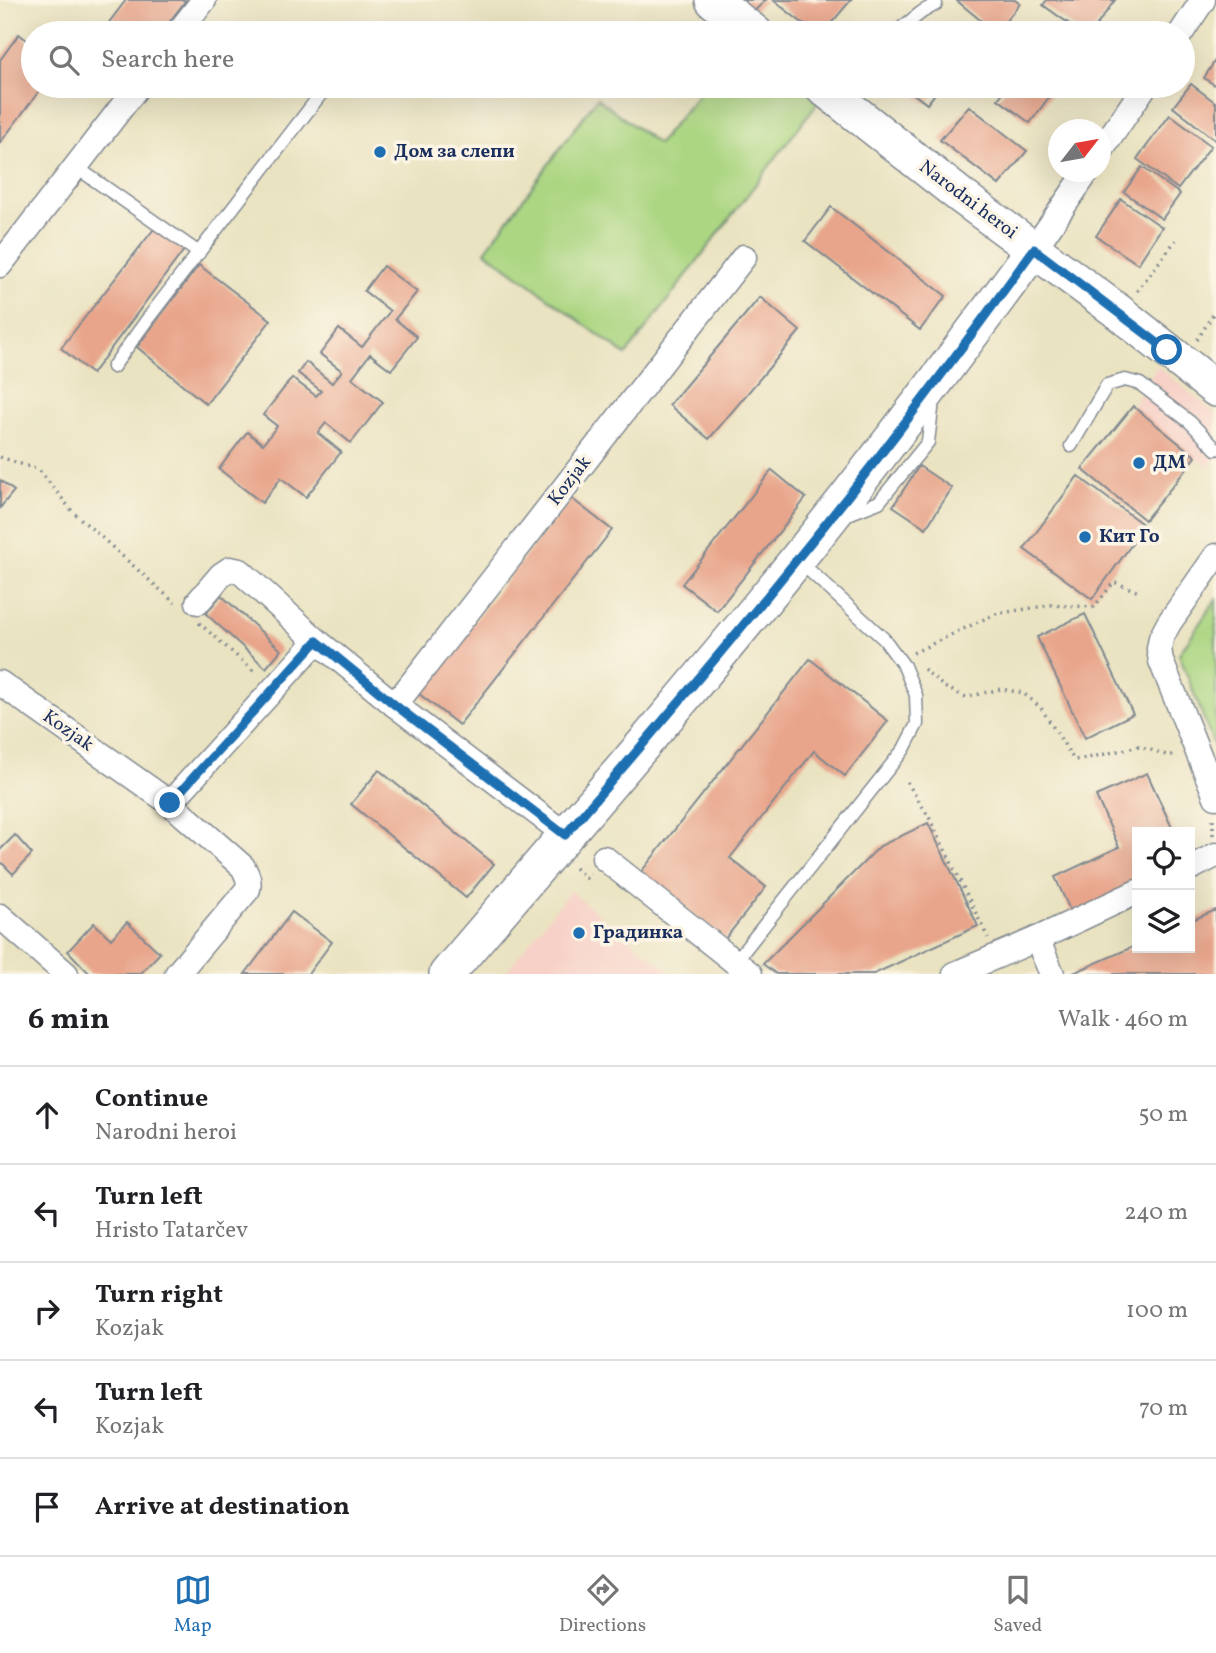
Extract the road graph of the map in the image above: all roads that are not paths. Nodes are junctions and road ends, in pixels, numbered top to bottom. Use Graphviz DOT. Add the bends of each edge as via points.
graph roads {
  1 [pos="204,0"];
  2 [pos="713,0"];
  3 [pos="1203,0"];
  4 [pos="936,4"];
  5 [pos="187,21"];
  6 [pos="740,21"];
  7 [pos="910,21"];
  8 [pos="1189,21"];
  9 [pos="129,98"];
  10 [pos="318,98"];
  11 [pos="842,98"];
  12 [pos="1137,98"];
  13 [pos="1111,137"];
  14 [pos="76,167"];
  15 [pos="1080,182"];
  16 [pos="1034,249"];
  17 [pos="199,253"];
  18 [pos="744,257"];
  19 [pos="0,265"];
  20 [pos="113,368"];
  21 [pos="1216,389"];
  22 [pos="1071,446"];
  23 [pos="1216,449"];
  24 [pos="1216,556"];
  25 [pos="797,559"];
  26 [pos="198,612"];
  27 [pos="317,641"];
  28 [pos="0,683"];
  29 [pos="395,705"];
  30 [pos="1216,797"];
  31 [pos="170,803"];
  32 [pos="565,835"];
  33 [pos="1216,855"];
  34 [pos="604,858"];
  35 [pos="1195,866"];
  36 [pos="1132,894"];
  37 [pos="0,916"];
  38 [pos="1037,939"];
  39 [pos="742,968"];
  40 [pos="66,974"];
  41 [pos="177,974"];
  42 [pos="447,974"];
  43 [pos="955,974"];
  44 [pos="1052,974"];
  1 -- 5 [label="street"];
  2 -- 6 [label="street"];
  3 -- 8 [label="street"];
  4 -- 7 [label="lane"];
  9 -- 14 [label="street"];
  10 -- 17 [label="lane"];
  11 -- 16 [label="street, Narodni heroi"];
  12 -- 13 [label="street"];
  14 -- 17 [label="lane"];
  14 -- 19 [label="street"];
  15 -- 16 [label="street"];
  16 -- 21 [label="street, Narodni heroi"];
  16 -- 25 [label="street"];
  17 -- 20 [label="lane"];
  18 -- 29 [label="street, Kozjak"];
  22 -- 23 [label="lane" via="1107,386 1125,380 1140,384 1190,422"];
  24 -- 30 [label="street" via="1169,624 1159,649"];
  25 -- 32 [label="street"];
  25 -- 39 [label="lane" via="884,639 904,666 916,695 917,724 904,749"];
  26 -- 27 [label="street" via="220,575 230,569 240,571"];
  27 -- 29 [label="street"];
  27 -- 31 [label="street"];
  28 -- 31 [label="street, Kozjak"];
  29 -- 32 [label="street"];
  31 -- 41 [label="street, Kozjak" via="243,867 249,883"];
  32 -- 42 [label="street"];
  33 -- 35 [label="street"];
  34 -- 39 [label="street"];
  36 -- 38 [label="street"];
  37 -- 40 [label="street"];
  38 -- 43 [label="street"];
  38 -- 44 [label="street"];
}
